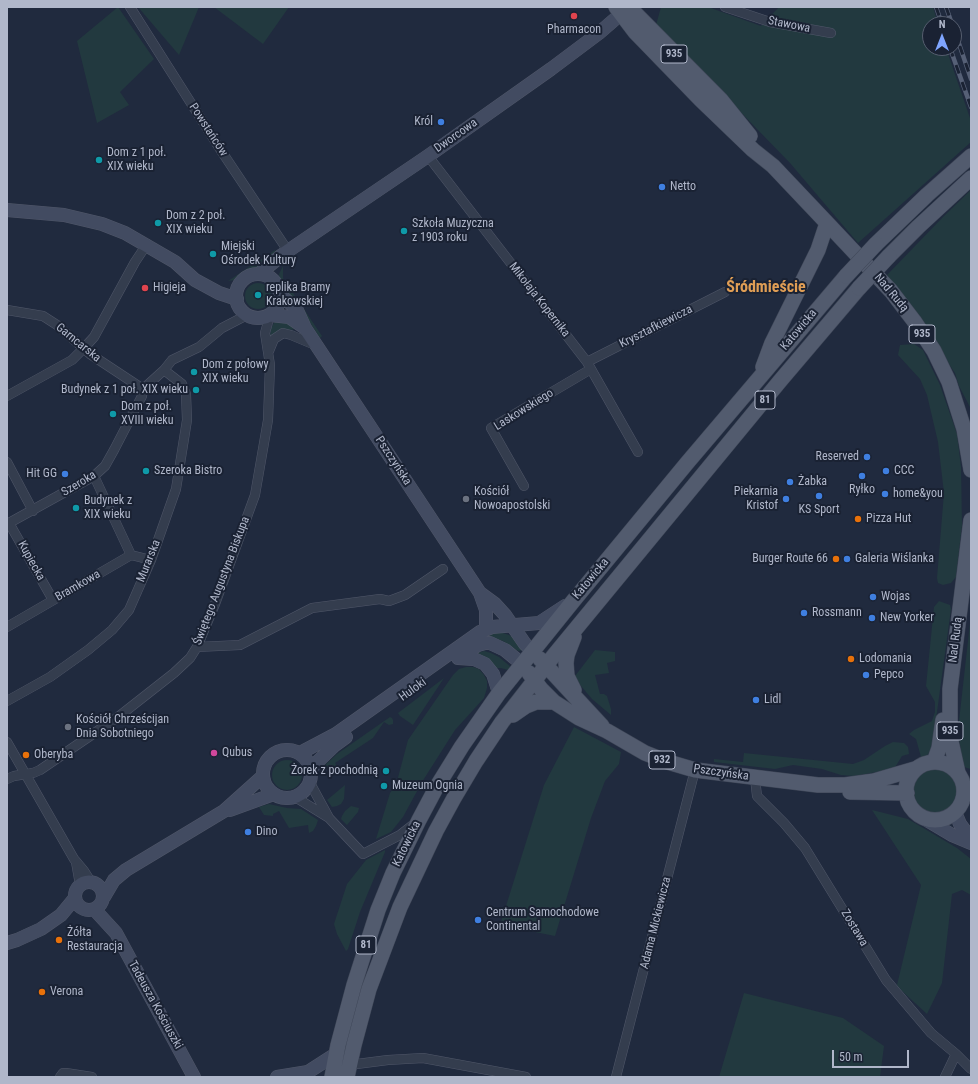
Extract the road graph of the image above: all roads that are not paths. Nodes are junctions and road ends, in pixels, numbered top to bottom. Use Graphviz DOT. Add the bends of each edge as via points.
graph roads {
  1 [pos="130,7"];
  2 [pos="725,7"];
  3 [pos="624,9"];
  4 [pos="831,33"];
  5 [pos="428,156"];
  6 [pos="967,160"];
  7 [pos="970,179"];
  8 [pos="7,210"];
  9 [pos="827,223"];
  10 [pos="147,244"];
  11 [pos="283,254"];
  12 [pos="175,262"];
  13 [pos="259,274"];
  14 [pos="275,282"];
  15 [pos="239,286"];
  16 [pos="726,292"];
  17 [pos="280,295"];
  18 [pos="237,299"];
  19 [pos="7,310"];
  20 [pos="247,315"];
  21 [pos="270,315"];
  22 [pos="305,328"];
  23 [pos="317,345"];
  24 [pos="83,349"];
  25 [pos="269,351"];
  26 [pos="589,366"];
  27 [pos="164,370"];
  28 [pos="758,379"];
  29 [pos="143,389"];
  30 [pos="7,396"];
  31 [pos="638,452"];
  32 [pos="7,462"];
  33 [pos="971,470"];
  34 [pos="94,476"];
  35 [pos="524,486"];
  36 [pos="33,511"];
  37 [pos="971,520"];
  38 [pos="9,523"];
  39 [pos="131,554"];
  40 [pos="151,560"];
  41 [pos="443,569"];
  42 [pos="480,593"];
  43 [pos="53,600"];
  44 [pos="574,600"];
  45 [pos="580,624"];
  46 [pos="513,626"];
  47 [pos="7,627"];
  48 [pos="486,628"];
  49 [pos="196,647"];
  50 [pos="532,651"];
  51 [pos="458,658"];
  52 [pos="522,664"];
  53 [pos="546,665"];
  54 [pos="534,680"];
  55 [pos="950,689"];
  56 [pos="499,693"];
  57 [pos="7,701"];
  58 [pos="554,702"];
  59 [pos="580,702"];
  60 [pos="502,722"];
  61 [pos="607,732"];
  62 [pos="7,742"];
  63 [pos="300,753"];
  64 [pos="934,762"];
  65 [pos="311,768"];
  66 [pos="915,769"];
  67 [pos="695,770"];
  68 [pos="25,774"];
  69 [pos="263,776"];
  70 [pos="755,778"];
  71 [pos="7,779"];
  72 [pos="310,783"];
  73 [pos="818,785"];
  74 [pos="965,788"];
  75 [pos="907,793"];
  76 [pos="274,794"];
  77 [pos="295,797"];
  78 [pos="224,812"];
  79 [pos="955,812"];
  80 [pos="329,818"];
  81 [pos="925,819"];
  82 [pos="419,820"];
  83 [pos="971,839"];
  84 [pos="971,843"];
  85 [pos="126,870"];
  86 [pos="89,883"];
  87 [pos="104,898"];
  88 [pos="84,905"];
  89 [pos="116,933"];
  90 [pos="7,943"];
  91 [pos="336,1054"];
  92 [pos="956,1054"];
  93 [pos="971,1069"];
  94 [pos="348,1071"];
  95 [pos="60,1077"];
  96 [pos="92,1077"];
  97 [pos="194,1077"];
  98 [pos="277,1077"];
  99 [pos="332,1077"];
  100 [pos="526,1077"];
  101 [pos="616,1077"];
  102 [pos="945,1077"];
  1 -- 11 [label="street, Powstańców"];
  2 -- 4 [label="street, Stawowa" via="770,22"];
  3 -- 5 [label="street, Dworcowa" via="551,69"];
  3 -- 9 [label="main road, Nad Rudą / 935" via="720,100 773,166"];
  5 -- 11 [label="street, Dworcowa"];
  5 -- 26 [label="street, Mikołaja Kopernika"];
  6 -- 28 [label="main road, Katowicka / 81, bridge" via="876,244"];
  7 -- 45 [label="main road, Katowicka / 81, bridge" via="918,227 859,288 780,380"];
  8 -- 10 [label="street" via="72,217 102,224"];
  9 -- 28 [label="main road" via="818,250 772,343"];
  9 -- 33 [label="main road, Nad Rudą / 935" via="891,291 934,352 957,402"];
  10 -- 12 [label="street"];
  10 -- 24 [label="street" via="94,337"];
  11 -- 13 [label="street, Dworcowa"];
  11 -- 14 [label="street"];
  12 -- 15 [label="street" via="200,272 222,285"];
  12 -- 18 [label="street" via="195,280"];
  13 -- 14 [label="street" via="268,276"];
  13 -- 15 [label="street" via="247,277"];
  14 -- 17 [label="street"];
  15 -- 18 [label="street"];
  16 -- 26 [label="street, Krysztafkiewicza"];
  17 -- 21 [label="street" via="277,306"];
  17 -- 22 [label="street, Pszczyńska" via="296,308"];
  18 -- 20 [label="street"];
  19 -- 24 [label="street, Garncarska" via="43,316"];
  20 -- 21 [label="street"];
  20 -- 27 [label="street, Szeroka" via="222,328 199,347 172,360"];
  21 -- 22 [label="street, Pszczyńska" via="289,317"];
  21 -- 25 [label="street, Świętego Augustyna Biskupa" via="265,334"];
  22 -- 23 [label="street, Pszczyńska"];
  23 -- 25 [label="street" via="283,334 274,339"];
  23 -- 42 [label="street, Pszczyńska"];
  24 -- 29 [label="street, Garncarska"];
  24 -- 30 [label="street" via="72,360"];
  25 -- 49 [label="street, Świętego Augustyna Biskupa" via="268,420 255,495 215,604"];
  26 -- 31 [label="street, Mikołaja Kopernika"];
  26 -- 35 [label="street, Laskowskiego" via="491,428"];
  27 -- 29 [label="street, Szeroka"];
  27 -- 40 [label="street, Murarska" via="182,384 186,394 187,420 176,489"];
  28 -- 44 [label="main road, Katowicka / 81"];
  29 -- 34 [label="street, Szeroka" via="142,396 105,466"];
  32 -- 36 [label="street"];
  34 -- 36 [label="street, Szeroka"];
  34 -- 39 [label="street"];
  36 -- 38 [label="street, Szeroka"];
  37 -- 55 [label="main road, Nad Rudą / 935"];
  38 -- 43 [label="street, Kupiecka"];
  39 -- 40 [label="street"];
  39 -- 43 [label="street, Bramkowa"];
  40 -- 57 [label="street, Murarska" via="129,610 112,630 50,677"];
  41 -- 49 [label="street" via="404,595 389,601 380,599 312,608 240,646"];
  42 -- 46 [label="street, Pszczyńska" via="495,604"];
  42 -- 48 [label="street, Pszczyńska" via="486,610"];
  43 -- 47 [label="street, Bramkowa"];
  44 -- 46 [label="street" via="539,623"];
  44 -- 50 [label="main road, Katowicka / 81"];
  45 -- 53 [label="main road, Katowicka / 81"];
  45 -- 59 [label="main road" via="567,655 566,666 569,682"];
  46 -- 48 [label="street"];
  46 -- 50 [label="street, Pszczyńska"];
  48 -- 63 [label="street, Huloki" via="336,734"];
  49 -- 68 [label="street, Świętego Augustyna Biskupa" via="190,658 174,673 118,717 53,762 33,773"];
  50 -- 52 [label="main road, Katowicka / 81"];
  50 -- 53 [label="main road, Pszczyńska / 932"];
  51 -- 52 [label="street, Huloki" via="485,643 499,646"];
  51 -- 56 [label="street" via="474,659 485,664 493,674"];
  51 -- 65 [label="street, Huloki" via="335,745"];
  52 -- 54 [label="main road, Pszczyńska"];
  52 -- 56 [label="main road, Katowicka / 81"];
  53 -- 54 [label="main road, Katowicka / 81"];
  53 -- 59 [label="main road, Pszczyńska / 932"];
  54 -- 58 [label="main road, Pszczyńska"];
  54 -- 60 [label="main road, Katowicka / 81"];
  55 -- 64 [label="main road, Nad Rudą / 935"];
  55 -- 74 [label="main road, Nad Rudą / 935" via="950,737"];
  56 -- 82 [label="main road, Katowicka / 81" via="462,746"];
  58 -- 60 [label="main road" via="530,704"];
  58 -- 61 [label="main road, Pszczyńska / 932"];
  59 -- 61 [label="main road, Pszczyńska / 932"];
  60 -- 94 [label="main road, Katowicka / 81" via="454,798 418,866 369,989"];
  61 -- 67 [label="main road, Pszczyńska / 932" via="645,753"];
  62 -- 68 [label="street"];
  63 -- 65 [label="street"];
  63 -- 69 [label="street" via="289,750 271,755 265,762"];
  64 -- 66 [label="main road"];
  64 -- 74 [label="main road" via="946,764"];
  65 -- 72 [label="street"];
  66 -- 73 [label="main road, Pszczyńska / 932" via="874,781"];
  66 -- 75 [label="main road" via="910,775"];
  67 -- 70 [label="main road, Pszczyńska / 932"];
  67 -- 101 [label="street, Adama Mickiewicza"];
  68 -- 71 [label="street, Świętego Augustyna Biskupa"];
  68 -- 86 [label="street"];
  69 -- 76 [label="street" via="265,784"];
  69 -- 78 [label="street"];
  70 -- 73 [label="main road, Pszczyńska / 932"];
  70 -- 92 [label="street, Zostawa" via="757,796 805,848 886,980 931,1033"];
  72 -- 77 [label="street"];
  72 -- 80 [label="street"];
  73 -- 75 [label="main road, Pszczyńska / 932" via="845,792"];
  74 -- 79 [label="main road"];
  75 -- 81 [label="main road" via="912,809"];
  76 -- 77 [label="street" via="282,798"];
  76 -- 78 [label="street"];
  77 -- 80 [label="street"];
  78 -- 85 [label="street"];
  79 -- 81 [label="main road" via="941,820"];
  79 -- 83 [label="street"];
  80 -- 82 [label="street" via="363,854 400,835"];
  81 -- 84 [label="street"];
  82 -- 91 [label="main road, Katowicka / 81" via="378,910"];
  85 -- 86 [label="street"];
  85 -- 87 [label="street" via="112,882"];
  86 -- 87 [label="street" via="102,888"];
  86 -- 88 [label="street" via="76,891"];
  87 -- 88 [label="street" via="100,905"];
  87 -- 89 [label="street, Tadeusza Kościuszki"];
  88 -- 89 [label="street, Tadeusza Kościuszki"];
  88 -- 90 [label="street" via="61,915 32,934"];
  89 -- 97 [label="street, Tadeusza Kościuszki"];
  91 -- 98 [label="street" via="308,1072"];
  91 -- 99 [label="main road, Katowicka / 81"];
  92 -- 93 [label="street, Zostawa"];
  92 -- 102 [label="street"];
  94 -- 100 [label="street" via="388,1060 423,1058"];
  95 -- 96 [label="street" via="66,1072"];
}
